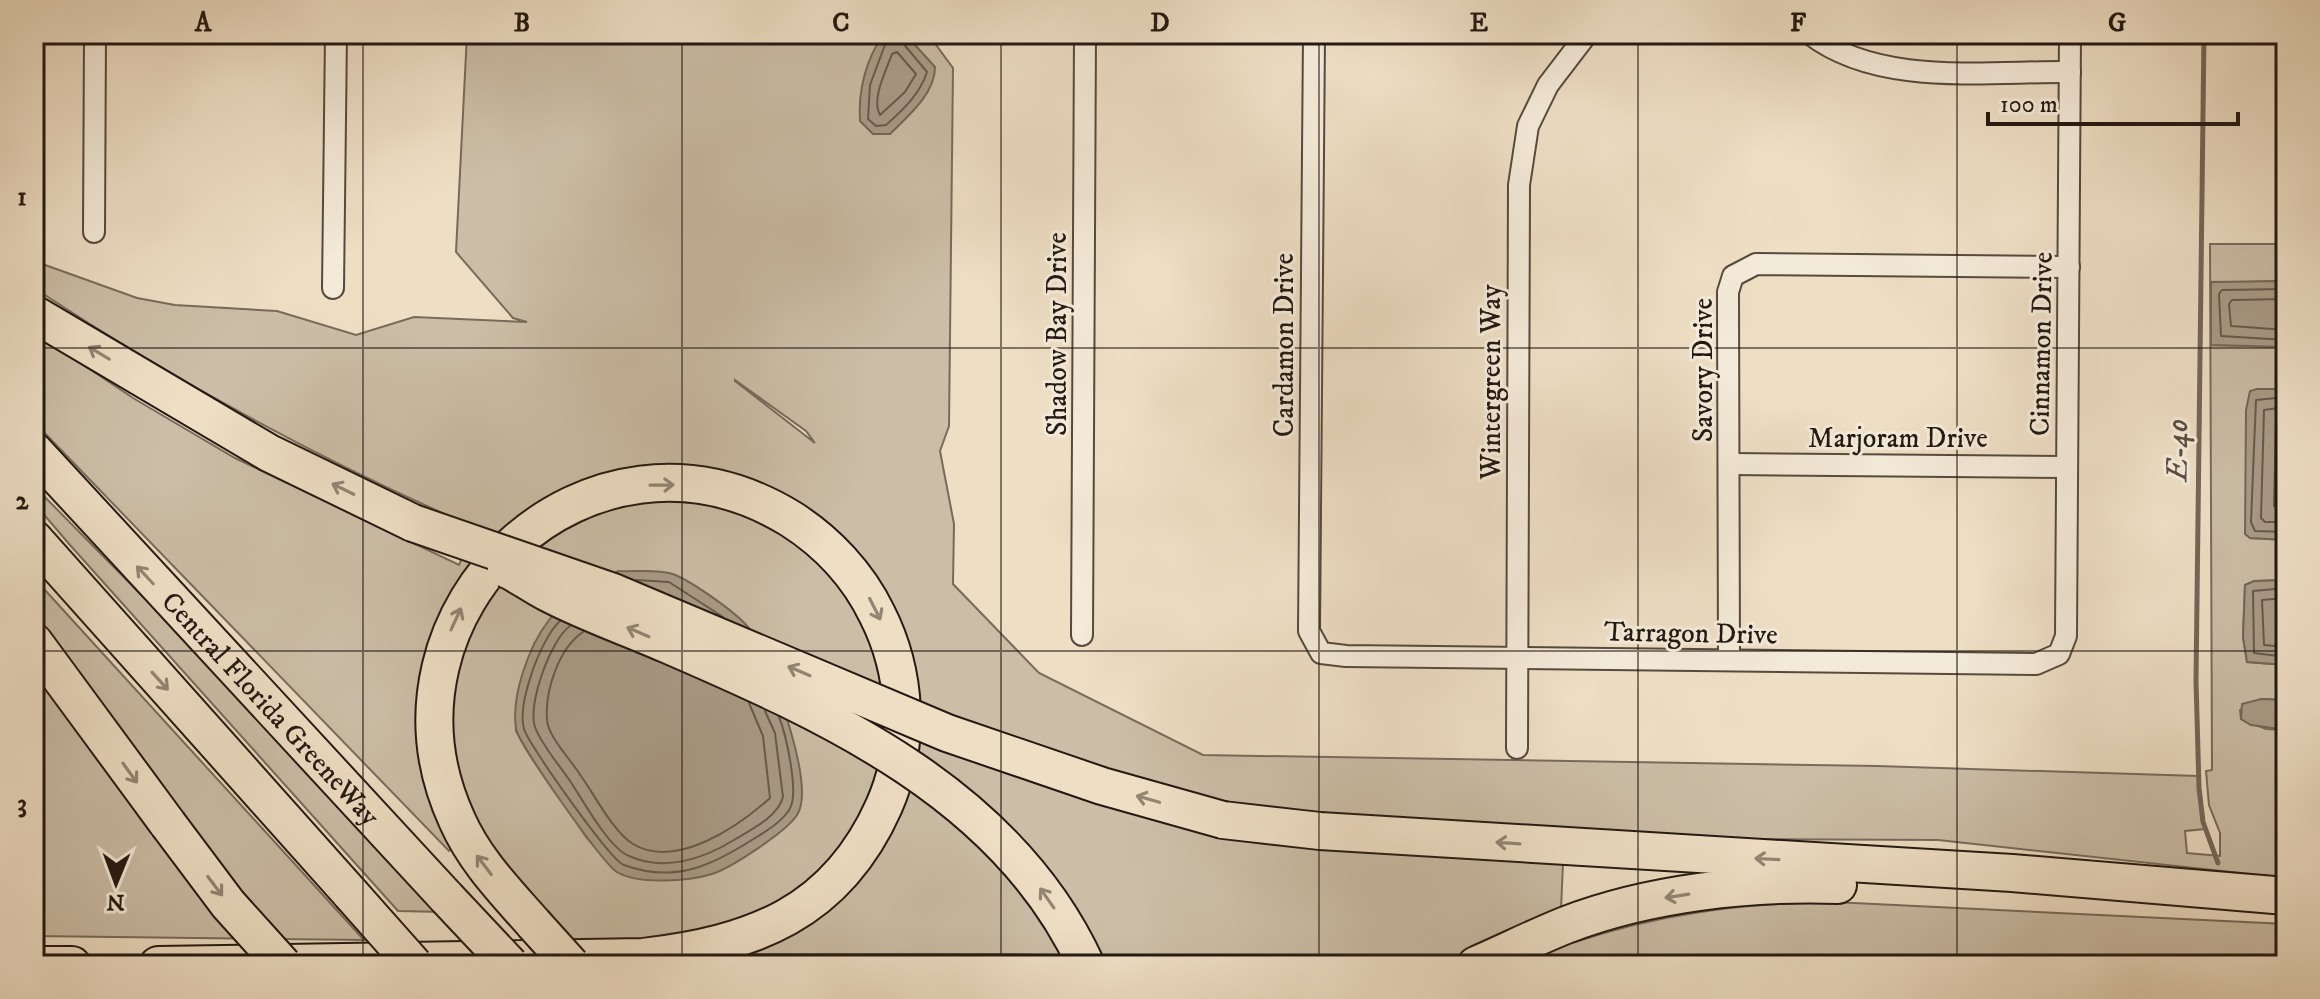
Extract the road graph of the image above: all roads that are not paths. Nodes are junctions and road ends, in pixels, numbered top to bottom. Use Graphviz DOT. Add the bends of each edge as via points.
graph roads {
  1 [pos="95,34"];
  2 [pos="336,34"];
  3 [pos="1085,34"];
  4 [pos="1314,34"];
  5 [pos="1810,34"];
  6 [pos="2070,34"];
  7 [pos="1583,35"];
  8 [pos="2070,72"];
  9 [pos="94,232"];
  10 [pos="2069,267"];
  11 [pos="333,288"];
  12 [pos="34,314"];
  13 [pos="34,451"];
  14 [pos="1730,464"];
  15 [pos="2066,467"];
  16 [pos="413,523"];
  17 [pos="34,539"];
  18 [pos="1082,635"];
  19 [pos="34,642"];
  20 [pos="1321,653"];
  21 [pos="2059,654"];
  22 [pos="1517,657"];
  23 [pos="1729,660"];
  24 [pos="1517,748"];
  25 [pos="2286,896"];
  26 [pos="2286,904"];
  27 [pos="34,965"];
  28 [pos="72,965"];
  29 [pos="158,965"];
  30 [pos="283,965"];
  31 [pos="414,965"];
  32 [pos="510,965"];
  33 [pos="571,965"];
  34 [pos="1086,965"];
  35 [pos="1476,965"];
  1 -- 9 [label="street"];
  2 -- 11 [label="street"];
  3 -- 18 [label="street, Shadow Bay Drive"];
  4 -- 20 [label="street, Cardamon Drive" via="1309,631"];
  5 -- 8 [label="street" via="1858,62 1897,70"];
  6 -- 8 [label="street, Cinnamon Drive"];
  7 -- 22 [label="street, Wintergreen Way" via="1548,85 1528,126 1519,185"];
  8 -- 10 [label="street, Cinnamon Drive"];
  10 -- 14 [label="street, Savory Drive" via="1756,264 1733,276 1728,292"];
  10 -- 15 [label="street, Cinnamon Drive"];
  16 -- 12 [label="highway, one-way" via="269,453"];
  32 -- 13 [label="highway, Central Florida GreeneWay, one-way, bridge"];
  14 -- 15 [label="street, Marjoram Drive"];
  14 -- 23 [label="street, Savory Drive"];
  15 -- 21 [label="street, Cinnamon Drive" via="2066,636"];
  25 -- 16 [label="highway, one-way, bridge" via="2012,873 1320,831 1223,820 947,733 599,586"];
  34 -- 16 [label="highway, one-way, bridge" via="1043,892 1005,846 918,772 709,663 549,593"];
  17 -- 31 [label="highway, one-way, bridge"];
  19 -- 30 [label="highway, one-way, bridge" via="228,904"];
  20 -- 22 [label="street, Tarragon Drive"];
  21 -- 23 [label="street, Tarragon Drive" via="2036,664"];
  22 -- 23 [label="street, Tarragon Drive"];
  22 -- 24 [label="street, Wintergreen Way"];
  26 -- 35 [label="highway, one-way" via="1809,884 1673,895 1568,924"];
  27 -- 28 [label="highway"];
  33 -- 29 [label="highway, one-way, bridge" via="534,924 481,863 443,784 434,713 456,617 515,540 592,496 659,484 715,488 773,508 844,563 869,597 893,653 903,726 894,779 872,831 815,898 782,922 739,940 643,957"];
}
